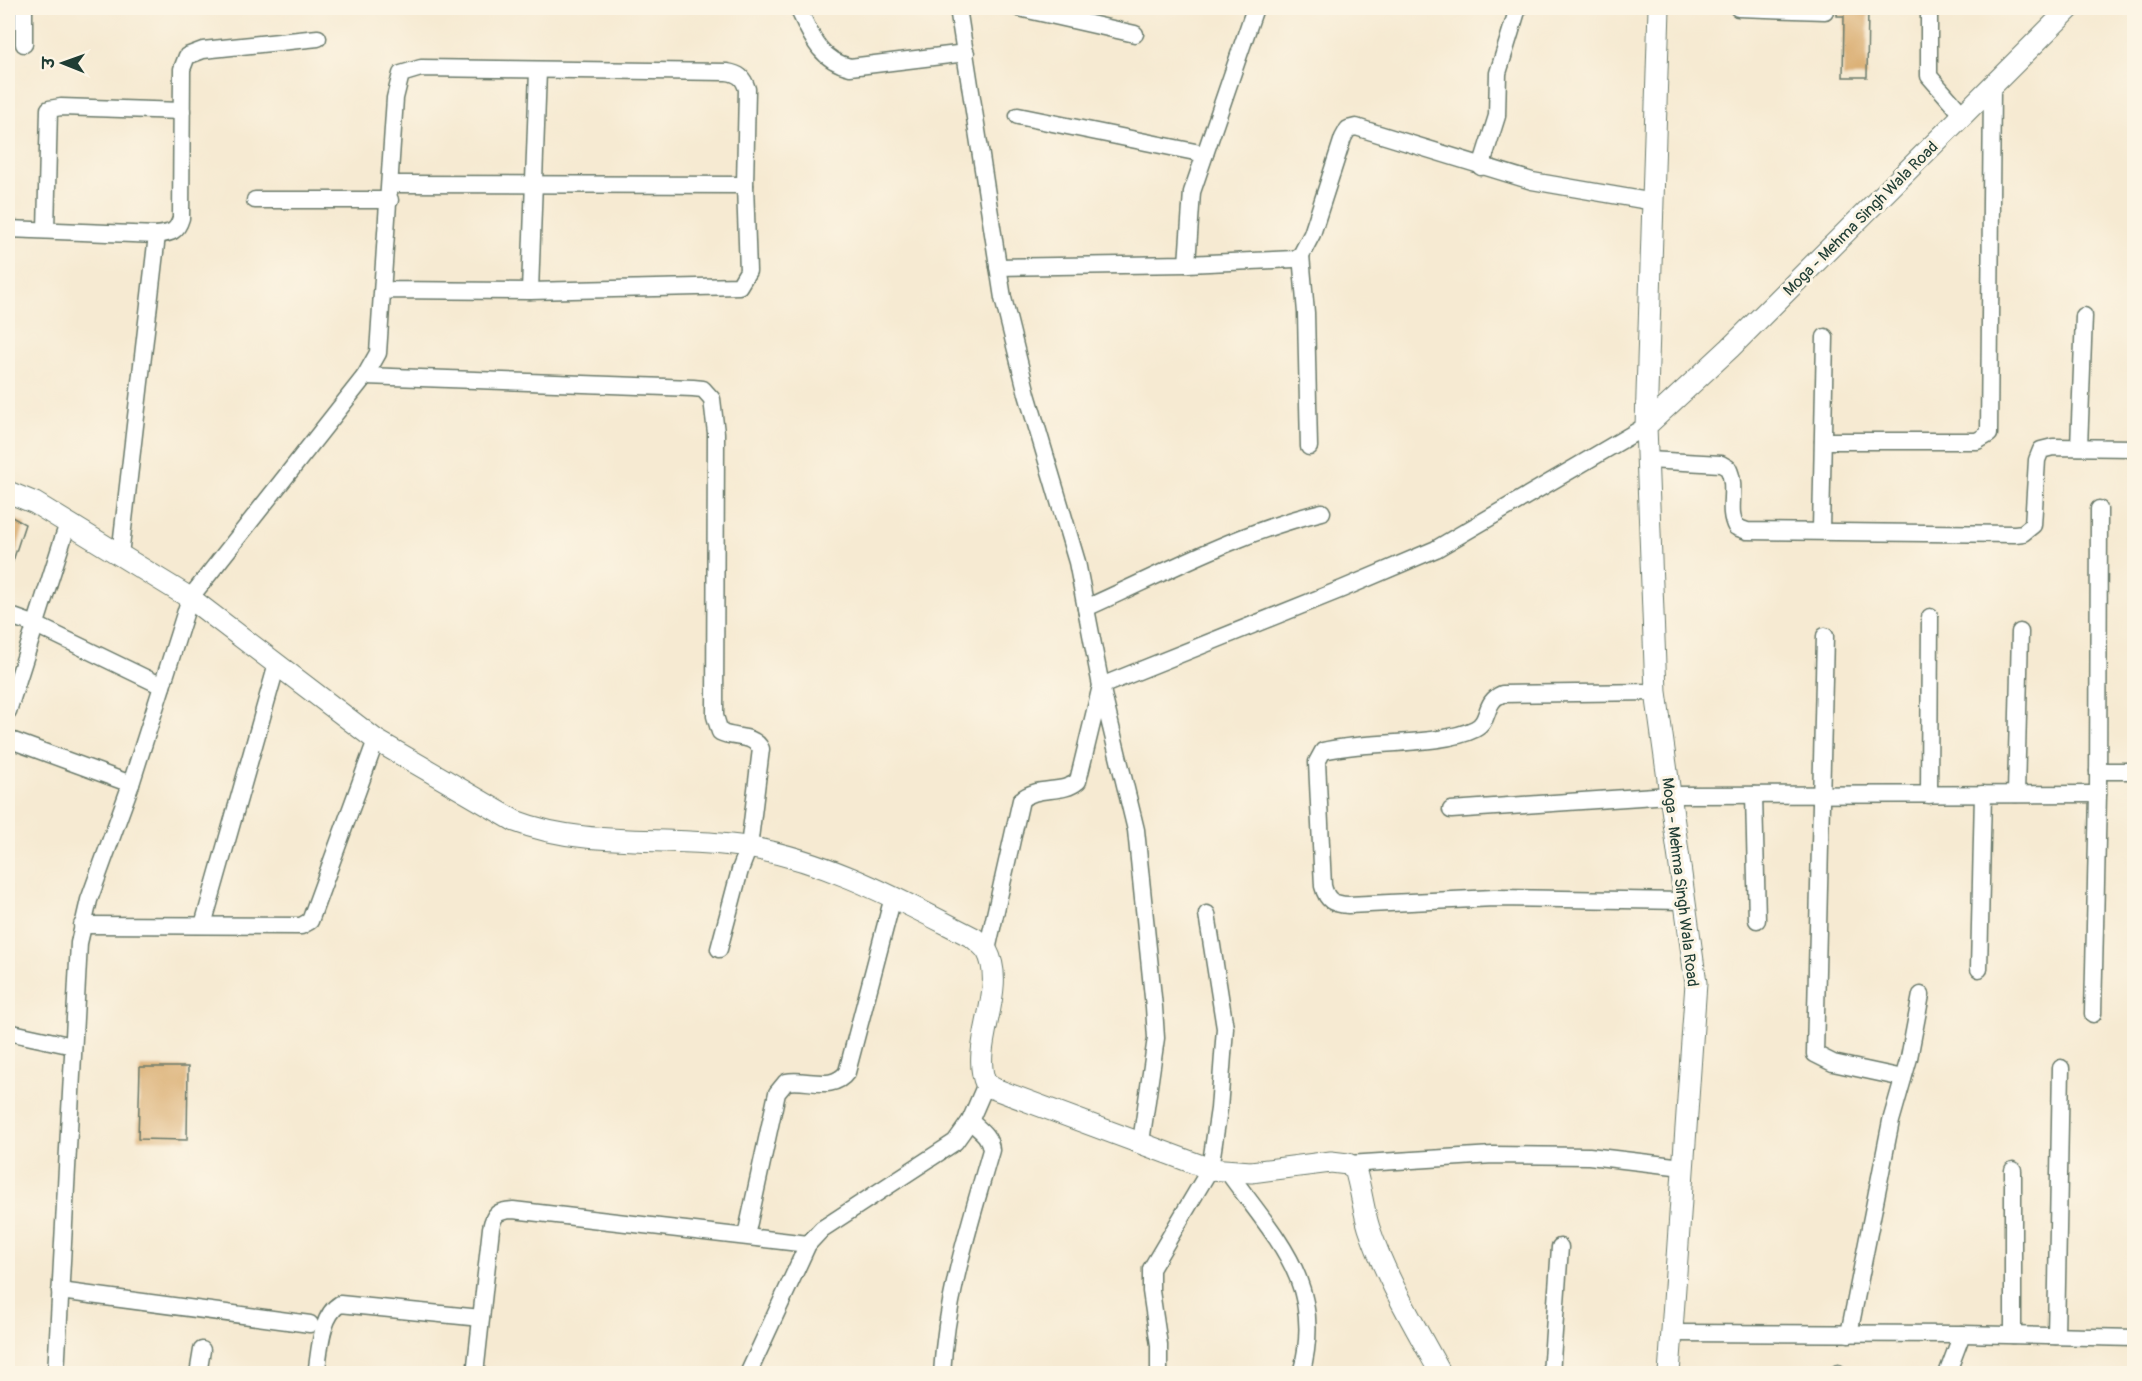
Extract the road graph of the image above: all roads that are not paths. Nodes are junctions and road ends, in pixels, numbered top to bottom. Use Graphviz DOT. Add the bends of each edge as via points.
graph roads {
  1 [pos="24,8"];
  2 [pos="798,8"];
  3 [pos="958,8"];
  4 [pos="1019,8"];
  5 [pos="1255,8"];
  6 [pos="1518,8"];
  7 [pos="1659,8"];
  8 [pos="1738,8"];
  9 [pos="1929,8"];
  10 [pos="2070,8"];
  11 [pos="1825,11"];
  12 [pos="1135,34"];
  13 [pos="318,38"];
  14 [pos="24,44"];
  15 [pos="966,53"];
  16 [pos="538,71"];
  17 [pos="1992,86"];
  18 [pos="182,111"];
  19 [pos="1963,115"];
  20 [pos="1018,116"];
  21 [pos="1205,154"];
  22 [pos="1481,167"];
  23 [pos="534,185"];
  24 [pos="745,185"];
  25 [pos="391,192"];
  26 [pos="255,200"];
  27 [pos="1654,202"];
  28 [pos="8,229"];
  29 [pos="46,230"];
  30 [pos="157,236"];
  31 [pos="1301,255"];
  32 [pos="1187,264"];
  33 [pos="998,267"];
  34 [pos="383,290"];
  35 [pos="530,291"];
  36 [pos="2084,316"];
  37 [pos="1825,337"];
  38 [pos="365,376"];
  39 [pos="1646,426"];
  40 [pos="1823,441"];
  41 [pos="1309,447"];
  42 [pos="2079,447"];
  43 [pos="2134,448"];
  44 [pos="1648,459"];
  45 [pos="8,492"];
  46 [pos="2099,509"];
  47 [pos="1322,512"];
  48 [pos="68,523"];
  49 [pos="1821,530"];
  50 [pos="120,555"];
  51 [pos="190,598"];
  52 [pos="1086,608"];
  53 [pos="8,615"];
  54 [pos="1930,617"];
  55 [pos="36,625"];
  56 [pos="2020,632"];
  57 [pos="1825,636"];
  58 [pos="277,664"];
  59 [pos="162,686"];
  60 [pos="1101,686"];
  61 [pos="1656,692"];
  62 [pos="8,711"];
  63 [pos="8,739"];
  64 [pos="376,740"];
  65 [pos="2098,771"];
  66 [pos="2134,771"];
  67 [pos="130,784"];
  68 [pos="1983,794"];
  69 [pos="2016,794"];
  70 [pos="2098,794"];
  71 [pos="1669,795"];
  72 [pos="1754,795"];
  73 [pos="1819,795"];
  74 [pos="1929,795"];
  75 [pos="1451,810"];
  76 [pos="748,847"];
  77 [pos="894,897"];
  78 [pos="1684,901"];
  79 [pos="1207,914"];
  80 [pos="1757,920"];
  81 [pos="82,925"];
  82 [pos="203,925"];
  83 [pos="719,949"];
  84 [pos="987,950"];
  85 [pos="1979,969"];
  86 [pos="1921,995"];
  87 [pos="2093,1014"];
  88 [pos="8,1032"];
  89 [pos="74,1046"];
  90 [pos="2061,1068"];
  91 [pos="1903,1078"];
  92 [pos="986,1084"];
  93 [pos="970,1121"];
  94 [pos="1141,1142"];
  95 [pos="1348,1164"];
  96 [pos="1683,1167"];
  97 [pos="1219,1170"];
  98 [pos="2013,1170"];
  99 [pos="746,1236"];
  100 [pos="808,1244"];
  101 [pos="1560,1247"];
  102 [pos="60,1291"];
  103 [pos="481,1318"];
  104 [pos="310,1324"];
  105 [pos="1672,1333"];
  106 [pos="1850,1334"];
  107 [pos="1962,1334"];
  108 [pos="2013,1335"];
  109 [pos="2056,1336"];
  110 [pos="2134,1338"];
  111 [pos="202,1350"];
  112 [pos="56,1374"];
  113 [pos="198,1374"];
  114 [pos="316,1374"];
  115 [pos="475,1374"];
  116 [pos="748,1374"];
  117 [pos="942,1374"];
  118 [pos="1159,1374"];
  119 [pos="1300,1374"];
  120 [pos="1441,1374"];
  121 [pos="1551,1374"];
  122 [pos="1669,1374"];
  123 [pos="1947,1374"];
  1 -- 14 [label="street"];
  2 -- 15 [label="street" via="822,54 850,68"];
  3 -- 15 [label="street"];
  4 -- 12 [label="street"];
  5 -- 21 [label="street"];
  6 -- 22 [label="street" via="1498,73 1497,116"];
  7 -- 27 [label="street, Moga - Mehma Singh Wala Road"];
  8 -- 11 [label="street"];
  9 -- 19 [label="street" via="1929,76"];
  10 -- 17 [label="street, Moga - Mehma Singh Wala Road"];
  13 -- 18 [label="street" via="193,53 183,62"];
  15 -- 33 [label="street"];
  16 -- 23 [label="street"];
  16 -- 24 [label="street" via="737,73 747,89"];
  16 -- 25 [label="street" via="421,68 400,74 395,98"];
  17 -- 19 [label="street, Moga - Mehma Singh Wala Road"];
  17 -- 40 [label="street" via="1989,434 1977,441"];
  18 -- 29 [label="street" via="61,107 49,110"];
  18 -- 30 [label="street" via="181,218 172,233"];
  19 -- 39 [label="street, Moga - Mehma Singh Wala Road" via="1730,348"];
  20 -- 21 [label="street"];
  21 -- 32 [label="street" via="1189,213"];
  22 -- 27 [label="street" via="1561,188"];
  22 -- 31 [label="street" via="1368,129 1348,129"];
  23 -- 24 [label="street"];
  23 -- 25 [label="street"];
  23 -- 35 [label="street"];
  24 -- 35 [label="street" via="748,271 739,286"];
  25 -- 26 [label="street"];
  25 -- 34 [label="street"];
  27 -- 39 [label="street, Moga - Mehma Singh Wala Road"];
  28 -- 29 [label="street"];
  29 -- 30 [label="street"];
  30 -- 50 [label="street"];
  31 -- 32 [label="street" via="1281,261"];
  31 -- 41 [label="street"];
  32 -- 33 [label="street"];
  33 -- 52 [label="street" via="1027,394 1077,562"];
  34 -- 35 [label="street"];
  34 -- 38 [label="street" via="378,352"];
  36 -- 42 [label="street"];
  37 -- 40 [label="street"];
  38 -- 51 [label="street"];
  38 -- 76 [label="street" via="693,388 708,393 716,433 717,726 726,735 752,739 761,750"];
  39 -- 44 [label="street, Moga - Mehma Singh Wala Road"];
  39 -- 60 [label="street" via="1436,549"];
  40 -- 49 [label="street"];
  42 -- 43 [label="street"];
  42 -- 49 [label="street" via="2041,450 2037,460 2035,516 2033,525 2023,533"];
  44 -- 49 [label="street" via="1721,464 1728,468 1732,521 1741,530"];
  44 -- 61 [label="street, Moga - Mehma Singh Wala Road"];
  45 -- 48 [label="street"];
  46 -- 65 [label="street"];
  47 -- 52 [label="street" via="1238,538"];
  48 -- 50 [label="street"];
  48 -- 55 [label="street"];
  50 -- 51 [label="street"];
  51 -- 58 [label="street"];
  51 -- 59 [label="street"];
  52 -- 60 [label="street"];
  53 -- 55 [label="street"];
  54 -- 74 [label="street"];
  55 -- 59 [label="street"];
  55 -- 62 [label="street"];
  56 -- 69 [label="street"];
  57 -- 73 [label="street"];
  58 -- 64 [label="street"];
  58 -- 82 [label="street"];
  59 -- 67 [label="street"];
  60 -- 84 [label="street" via="1078,781 1071,787 1029,793 1021,800"];
  60 -- 94 [label="street" via="1136,830 1154,1007 1156,1038"];
  61 -- 71 [label="street, Moga - Mehma Singh Wala Road"];
  61 -- 78 [label="street" via="1502,694 1490,702 1476,729 1443,737 1323,751 1317,762 1323,886 1331,902 1348,905 1494,897"];
  63 -- 67 [label="street"];
  64 -- 76 [label="street" via="532,828 579,836"];
  64 -- 82 [label="street" via="310,921 301,926"];
  65 -- 66 [label="street"];
  65 -- 70 [label="street"];
  67 -- 81 [label="street"];
  68 -- 69 [label="street"];
  68 -- 74 [label="street"];
  68 -- 85 [label="street"];
  69 -- 70 [label="street"];
  70 -- 87 [label="street"];
  71 -- 72 [label="street"];
  71 -- 75 [label="street"];
  71 -- 78 [label="street, Moga - Mehma Singh Wala Road"];
  72 -- 73 [label="street"];
  72 -- 80 [label="street"];
  73 -- 74 [label="street"];
  73 -- 91 [label="street" via="1815,1054 1833,1063"];
  76 -- 77 [label="street" via="833,869"];
  76 -- 83 [label="street"];
  77 -- 84 [label="street" via="974,938"];
  77 -- 99 [label="street" via="847,1072 831,1084 786,1082 777,1093"];
  78 -- 96 [label="street, Moga - Mehma Singh Wala Road" via="1696,983"];
  79 -- 97 [label="street" via="1225,1028"];
  81 -- 82 [label="street"];
  81 -- 89 [label="street"];
  84 -- 92 [label="street" via="992,975 982,1067"];
  86 -- 91 [label="street"];
  88 -- 89 [label="street"];
  89 -- 102 [label="street"];
  90 -- 109 [label="street"];
  91 -- 106 [label="street" via="1891,1121"];
  92 -- 93 [label="street"];
  92 -- 94 [label="street"];
  93 -- 100 [label="street" via="962,1135 945,1150 822,1229"];
  93 -- 117 [label="street" via="984,1132 991,1150 965,1234 947,1313"];
  94 -- 97 [label="street"];
  95 -- 96 [label="street" via="1492,1155 1589,1156"];
  95 -- 97 [label="street" via="1331,1162 1251,1172"];
  95 -- 120 [label="street" via="1355,1169 1380,1256"];
  96 -- 105 [label="street, Moga - Mehma Singh Wala Road"];
  97 -- 118 [label="street" via="1151,1269"];
  97 -- 119 [label="street" via="1285,1252 1301,1284 1309,1335"];
  98 -- 108 [label="street"];
  99 -- 100 [label="street"];
  99 -- 103 [label="street" via="499,1211 491,1228"];
  100 -- 116 [label="street"];
  101 -- 121 [label="street"];
  102 -- 104 [label="street"];
  102 -- 112 [label="street"];
  103 -- 114 [label="street" via="340,1304 327,1318"];
  103 -- 115 [label="street"];
  105 -- 106 [label="street"];
  105 -- 122 [label="street, Moga - Mehma Singh Wala Road"];
  106 -- 107 [label="street"];
  107 -- 108 [label="street"];
  107 -- 123 [label="street"];
  108 -- 109 [label="street"];
  109 -- 110 [label="street"];
  111 -- 113 [label="street"];
}
